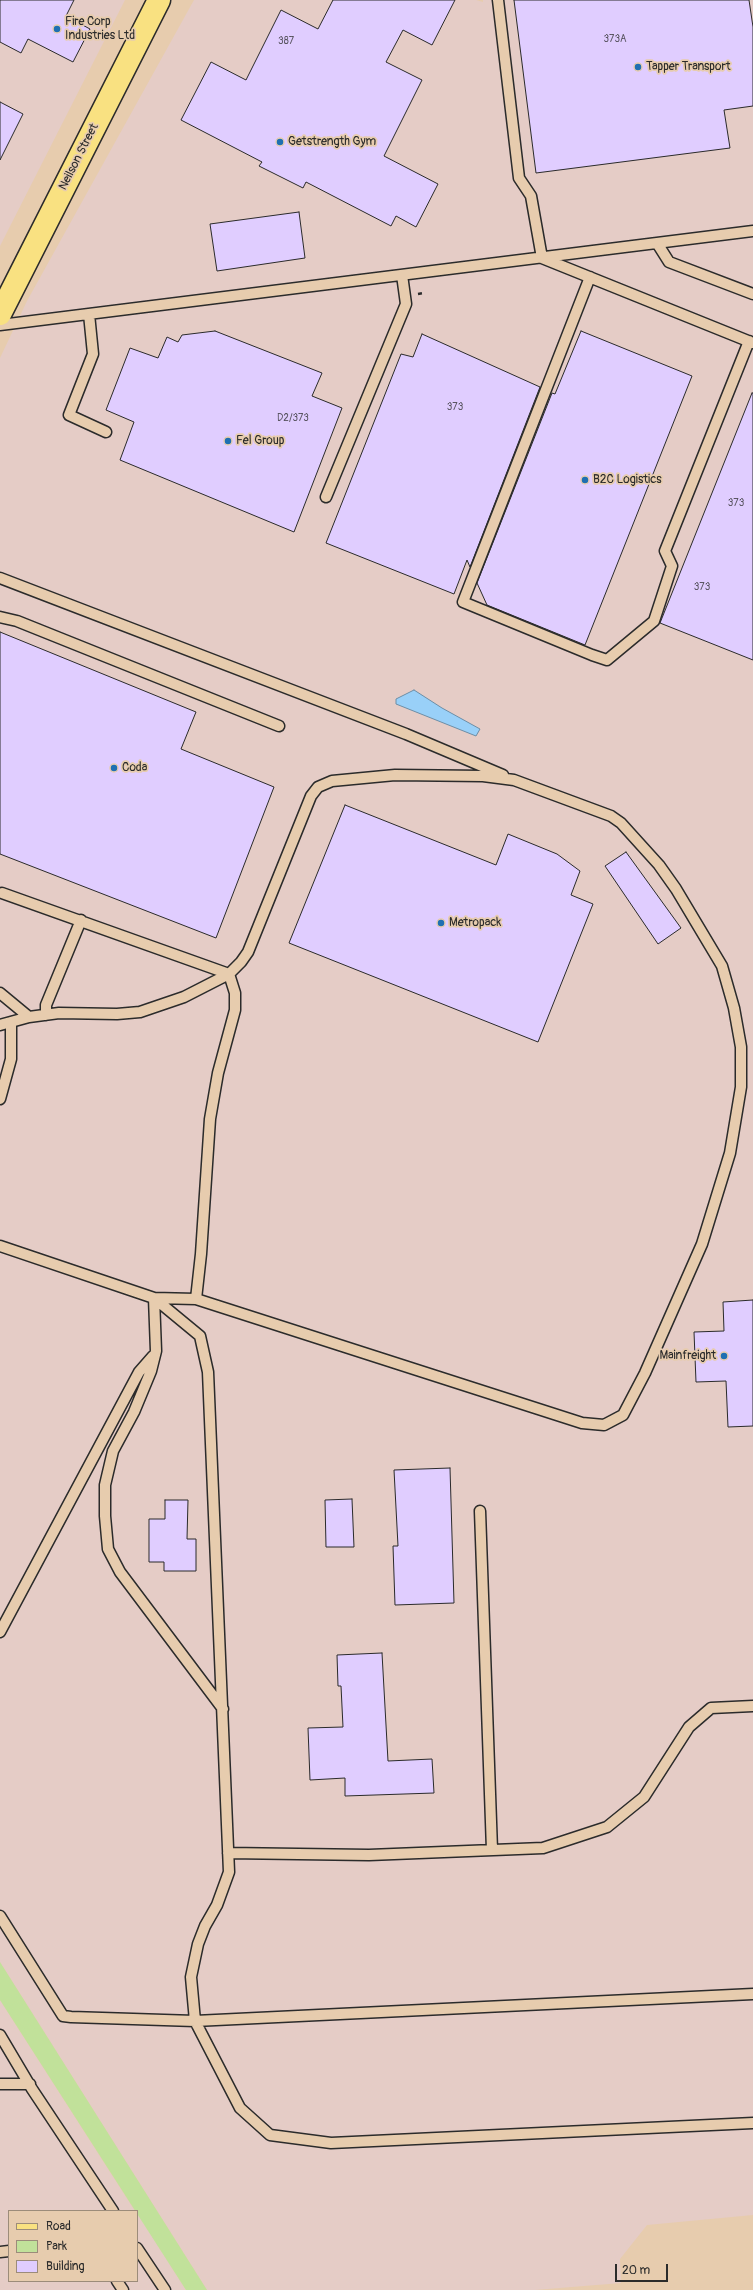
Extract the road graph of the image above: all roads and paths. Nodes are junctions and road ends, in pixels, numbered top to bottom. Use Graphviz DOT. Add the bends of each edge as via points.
graph roads {
  1 [pos="159,0"];
  2 [pos="498,0"];
  3 [pos="753,231"];
  4 [pos="657,243"];
  5 [pos="542,258"];
  6 [pos="402,275"];
  7 [pos="590,277"];
  8 [pos="753,294"];
  9 [pos="0,314"];
  10 [pos="89,314"];
  11 [pos="0,325"];
  12 [pos="751,342"];
  13 [pos="106,432"];
  14 [pos="326,497"];
  15 [pos="0,578"];
  16 [pos="0,617"];
  17 [pos="279,726"];
  18 [pos="520,782"];
  19 [pos="2,892"];
  20 [pos="81,920"];
  21 [pos="229,974"];
  22 [pos="0,993"];
  23 [pos="46,1015"];
  24 [pos="29,1017"];
  25 [pos="11,1022"];
  26 [pos="0,1025"];
  27 [pos="0,1098"];
  28 [pos="0,1246"];
  29 [pos="154,1298"];
  30 [pos="196,1299"];
  31 [pos="156,1351"];
  32 [pos="480,1511"];
  33 [pos="0,1632"];
  34 [pos="753,1706"];
  35 [pos="223,1709"];
  36 [pos="492,1850"];
  37 [pos="228,1853"];
  38 [pos="0,1916"];
  39 [pos="753,1994"];
  40 [pos="195,2021"];
  41 [pos="0,2035"];
  42 [pos="0,2084"];
  43 [pos="30,2084"];
  44 [pos="753,2123"];
  45 [pos="112,2210"];
  46 [pos="138,2250"];
  47 [pos="165,2290"];
  1 -- 9 [label="main road, Neilson Street"];
  2 -- 5 [label="lane" via="520,178 530,196"];
  3 -- 4 [label="lane"];
  4 -- 5 [label="lane"];
  4 -- 8 [label="lane" via="669,262"];
  5 -- 6 [label="lane"];
  5 -- 7 [label="lane"];
  6 -- 10 [label="lane"];
  6 -- 14 [label="lane" via="406,304"];
  7 -- 12 [label="lane"];
  7 -- 12 [label="lane" via="463,602 592,655 607,660 654,621 672,566 665,551"];
  10 -- 11 [label="lane"];
  10 -- 13 [label="lane" via="93,354 69,415"];
  15 -- 18 [label="lane" via="406,734"];
  16 -- 17 [label="lane" via="17,621"];
  18 -- 21 [label="lane" via="483,776 395,775 332,781 318,787 311,796 248,952"];
  18 -- 30 [label="lane" via="618,820 659,865 722,966 734,1008 741,1047 741,1087 730,1153 702,1244 645,1373 623,1415 604,1425 582,1423"];
  19 -- 20 [label="lane"];
  20 -- 21 [label="lane"];
  20 -- 23 [label="lane" via="46,1005"];
  21 -- 23 [label="lane" via="184,997 140,1012"];
  21 -- 30 [label="lane" via="235,993 235,1010 218,1074 210,1119"];
  22 -- 24 [label="lane"];
  23 -- 24 [label="lane"];
  24 -- 25 [label="lane"];
  25 -- 26 [label="lane"];
  25 -- 27 [label="lane" via="11,1059"];
  28 -- 29 [label="lane"];
  29 -- 30 [label="lane"];
  29 -- 31 [label="lane"];
  29 -- 35 [label="lane" via="200,1336 208,1372"];
  31 -- 33 [label="lane" via="139,1372"];
  31 -- 35 [label="lane" via="151,1371 134,1412 113,1451 105,1485 108,1549 120,1572"];
  32 -- 36 [label="lane"];
  34 -- 36 [label="lane" via="711,1708 689,1727 644,1798 607,1827 543,1848"];
  35 -- 37 [label="lane"];
  36 -- 37 [label="lane" via="369,1855"];
  37 -- 40 [label="lane" via="227,1878 217,1905 205,1926 194,1960 191,1977"];
  38 -- 40 [label="lane" via="63,2016"];
  39 -- 40 [label="lane"];
  40 -- 44 [label="lane" via="240,2108 270,2135 331,2143"];
  41 -- 43 [label="lane"];
  42 -- 43 [label="lane"];
  43 -- 45 [label="lane"];
  46 -- 47 [label="lane"];
}
